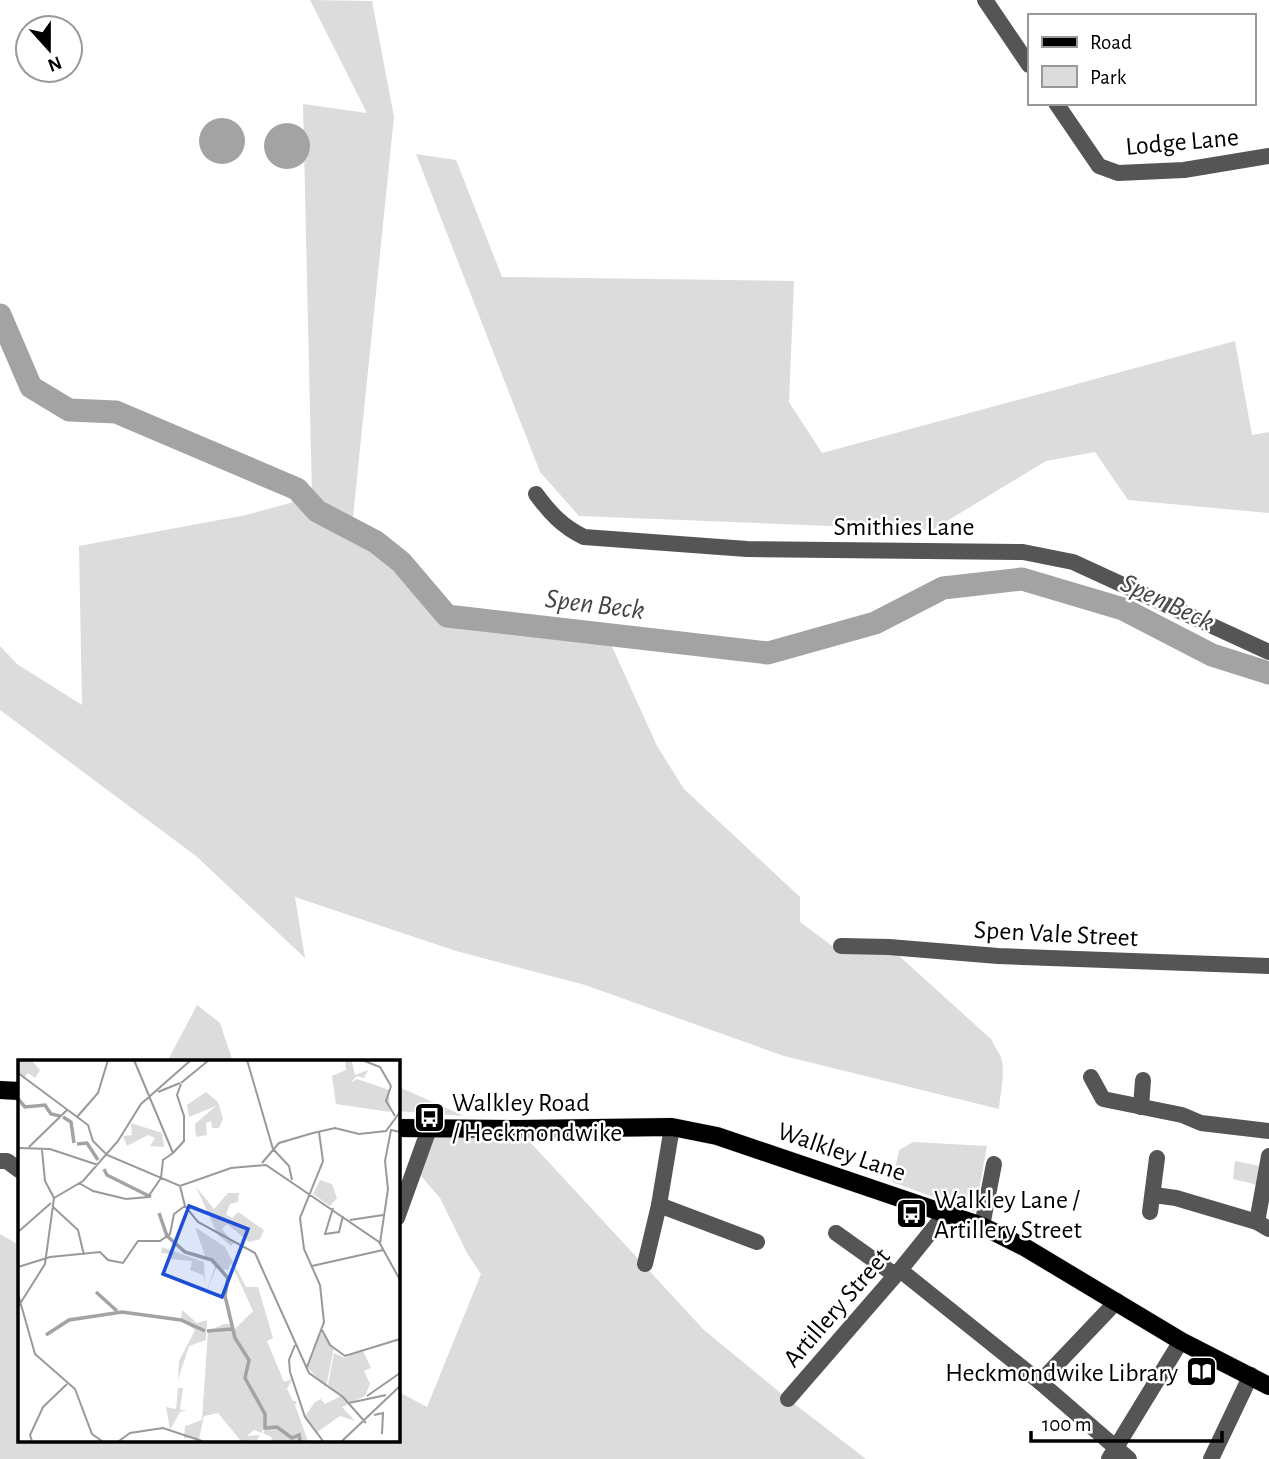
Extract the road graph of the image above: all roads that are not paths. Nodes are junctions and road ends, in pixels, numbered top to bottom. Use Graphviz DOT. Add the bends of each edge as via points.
graph roads {
  1 [pos="985,0"];
  2 [pos="1028,64"];
  3 [pos="1057,105"];
  4 [pos="1269,156"];
  5 [pos="536,494"];
  6 [pos="1269,652"];
  7 [pos="841,946"];
  8 [pos="1269,966"];
  9 [pos="1091,1077"];
  10 [pos="1143,1080"];
  11 [pos="0,1090"];
  12 [pos="18,1091"];
  13 [pos="1141,1107"];
  14 [pos="671,1127"];
  15 [pos="399,1128"];
  16 [pos="431,1129"];
  17 [pos="1269,1131"];
  18 [pos="1269,1156"];
  19 [pos="1157,1158"];
  20 [pos="0,1161"];
  21 [pos="994,1164"];
  22 [pos="18,1169"];
  23 [pos="1154,1195"];
  24 [pos="659,1205"];
  25 [pos="399,1212"];
  26 [pos="1150,1212"];
  27 [pos="946,1213"];
  28 [pos="982,1226"];
  29 [pos="1263,1226"];
  30 [pos="836,1233"];
  31 [pos="757,1242"];
  32 [pos="645,1264"];
  33 [pos="898,1273"];
  34 [pos="1118,1301"];
  35 [pos="1181,1341"];
  36 [pos="1251,1375"];
  37 [pos="1040,1382"];
  38 [pos="1269,1386"];
  39 [pos="788,1399"];
  40 [pos="1112,1453"];
  41 [pos="1129,1459"];
  42 [pos="1211,1459"];
  1 -- 2 [label="street"];
  3 -- 4 [label="street, Lodge Lane" via="1099,166 1118,173 1184,170"];
  5 -- 6 [label="street, Smithies Lane" via="568,529 584,537 747,549 1023,552 1073,562"];
  7 -- 8 [label="street, Spen Vale Street"];
  9 -- 13 [label="street" via="1103,1100"];
  10 -- 13 [label="street"];
  11 -- 12 [label="main road"];
  13 -- 17 [label="street" via="1201,1123"];
  14 -- 16 [label="main road, Walkley Lane"];
  14 -- 24 [label="street"];
  14 -- 27 [label="main road, Walkley Lane" via="717,1136"];
  15 -- 16 [label="main road, Walkley Lane"];
  16 -- 25 [label="street"];
  18 -- 29 [label="street"];
  19 -- 23 [label="street"];
  20 -- 22 [label="street"];
  21 -- 28 [label="street"];
  23 -- 26 [label="street"];
  23 -- 29 [label="street"];
  24 -- 31 [label="street"];
  24 -- 32 [label="street"];
  27 -- 28 [label="main road, Walkley Lane"];
  27 -- 33 [label="street, Artillery Street"];
  28 -- 34 [label="main road, Walkley Lane"];
  30 -- 33 [label="street"];
  33 -- 37 [label="street"];
  33 -- 39 [label="street, Artillery Street"];
  34 -- 35 [label="main road, Walkley Lane"];
  34 -- 37 [label="street"];
  35 -- 36 [label="main road, Walkley Lane"];
  35 -- 40 [label="street"];
  36 -- 38 [label="main road, Walkley Lane"];
  36 -- 42 [label="street"];
  37 -- 40 [label="street"];
  40 -- 41 [label="street"];
}
